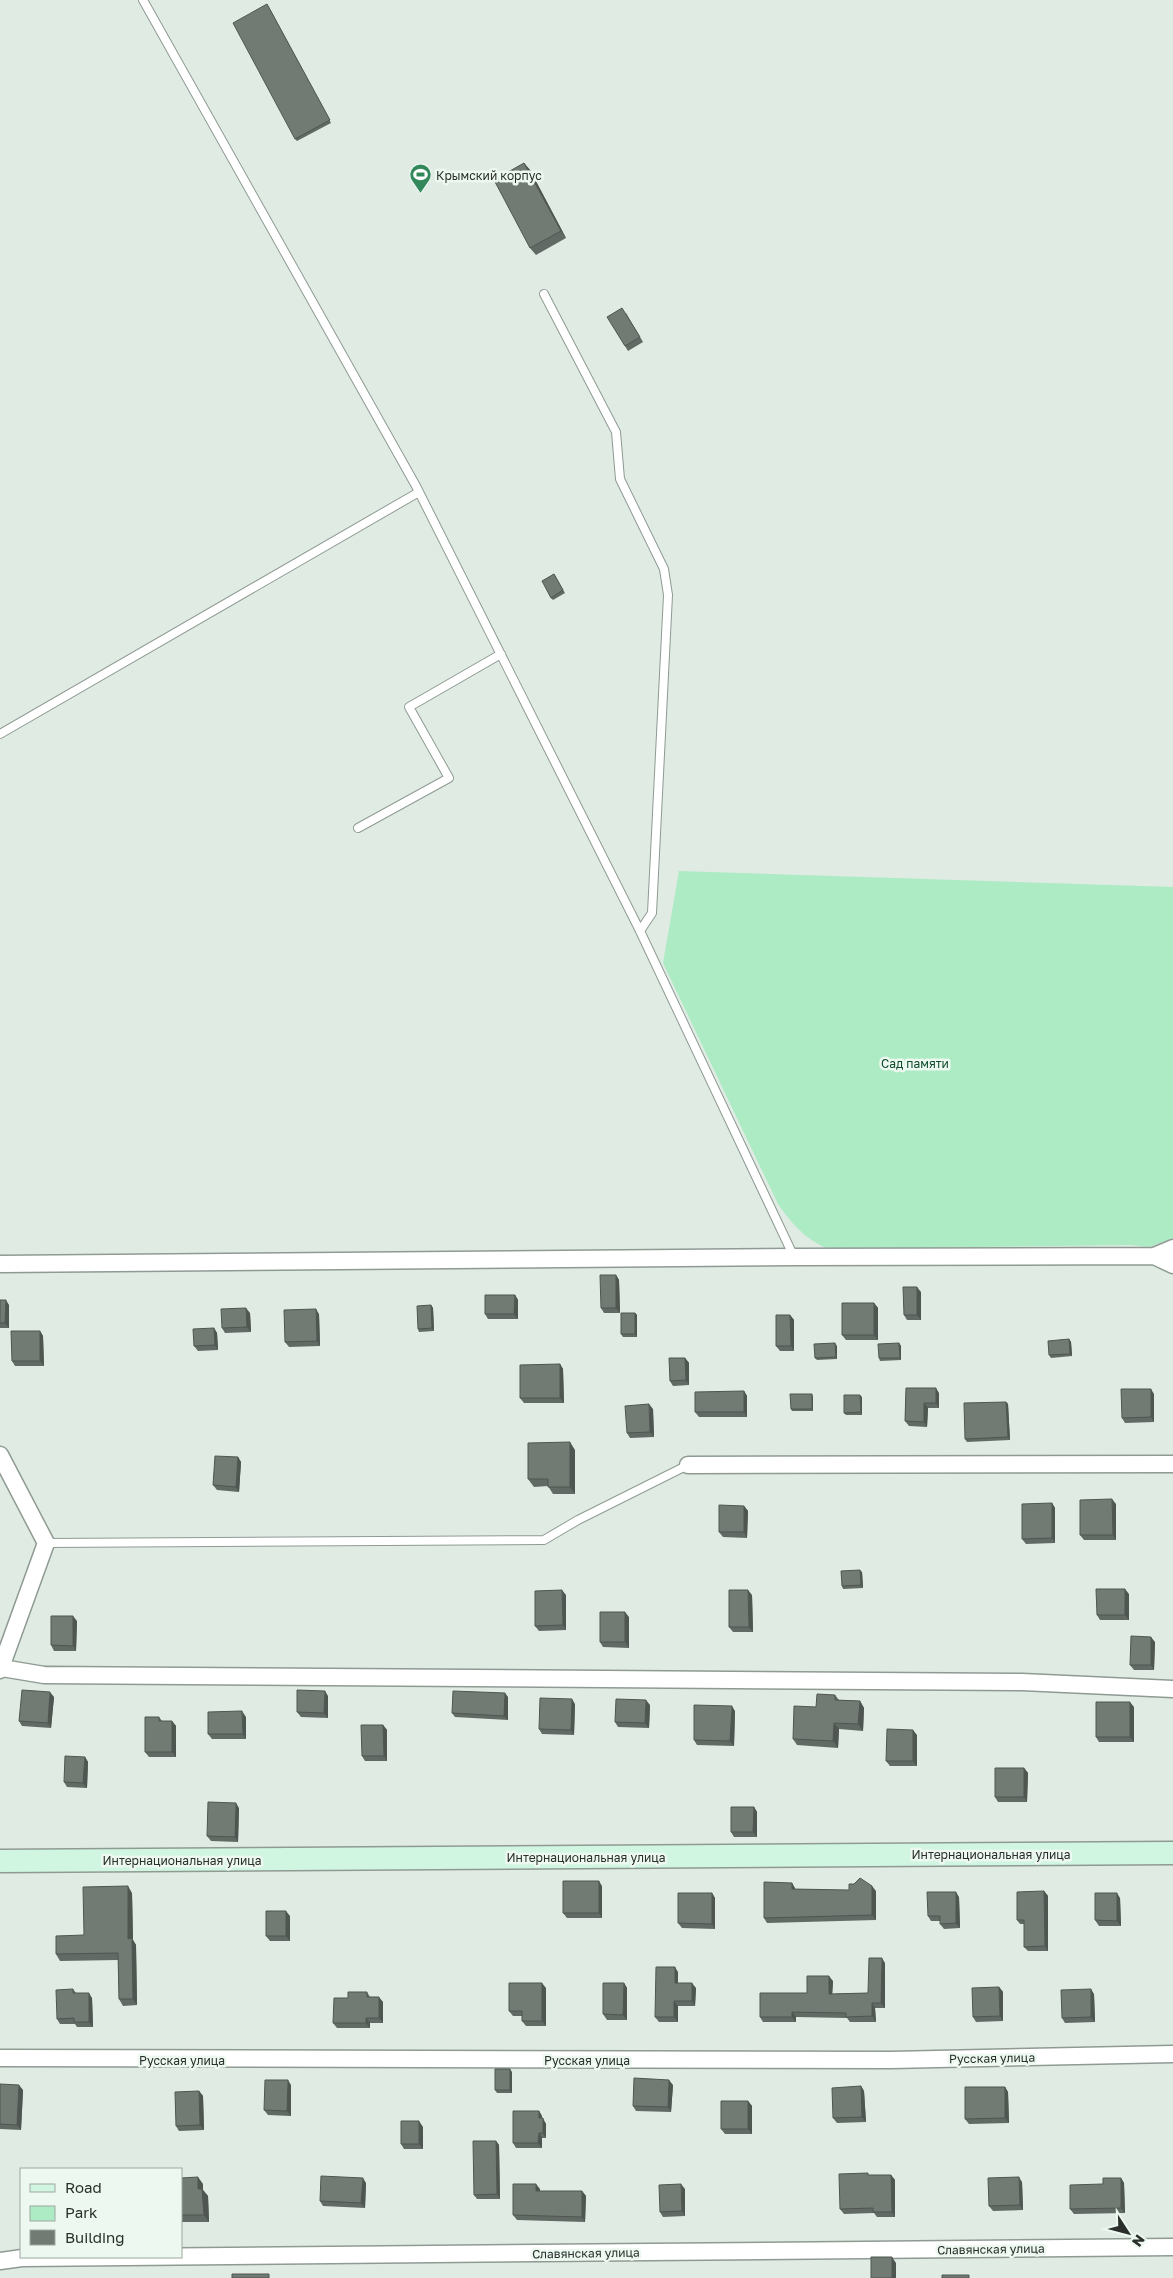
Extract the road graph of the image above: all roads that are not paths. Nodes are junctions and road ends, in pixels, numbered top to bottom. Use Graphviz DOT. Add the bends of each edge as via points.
graph roads {
  1 [pos="143,0"];
  2 [pos="544,294"];
  3 [pos="419,492"];
  4 [pos="501,654"];
  5 [pos="0,734"];
  6 [pos="358,828"];
  7 [pos="640,931"];
  8 [pos="1173,1248"];
  9 [pos="1154,1256"];
  10 [pos="794,1257"];
  11 [pos="0,1264"];
  12 [pos="1173,1265"];
  13 [pos="0,1455"];
  14 [pos="1173,1464"];
  15 [pos="688,1465"];
  16 [pos="46,1543"];
  17 [pos="1,1669"];
  18 [pos="1173,1688"];
  19 [pos="1173,1853"];
  20 [pos="0,1861"];
  21 [pos="1173,2054"];
  22 [pos="0,2058"];
  23 [pos="1173,2247"];
  24 [pos="182,2256"];
  25 [pos="22,2258"];
  26 [pos="0,2261"];
  1 -- 3 [label="lane"];
  2 -- 7 [label="lane" via="616,432 620,479 666,578 668,596 652,913"];
  3 -- 4 [label="lane"];
  3 -- 5 [label="lane"];
  4 -- 6 [label="lane" via="409,706 448,778"];
  4 -- 7 [label="lane"];
  7 -- 10 [label="lane"];
  8 -- 9 [label="street"];
  9 -- 10 [label="street"];
  9 -- 12 [label="street"];
  10 -- 11 [label="street"];
  13 -- 16 [label="street"];
  14 -- 15 [label="street"];
  15 -- 16 [label="lane" via="544,1540"];
  16 -- 17 [label="street"];
  17 -- 18 [label="street" via="44,1675 1012,1682"];
  19 -- 20 [label="street, Интернациональная улица"];
  21 -- 22 [label="street, Русская улица" via="891,2060"];
  23 -- 24 [label="street, Славянская улица"];
  25 -- 26 [label="street, Славянская улица"];
}
